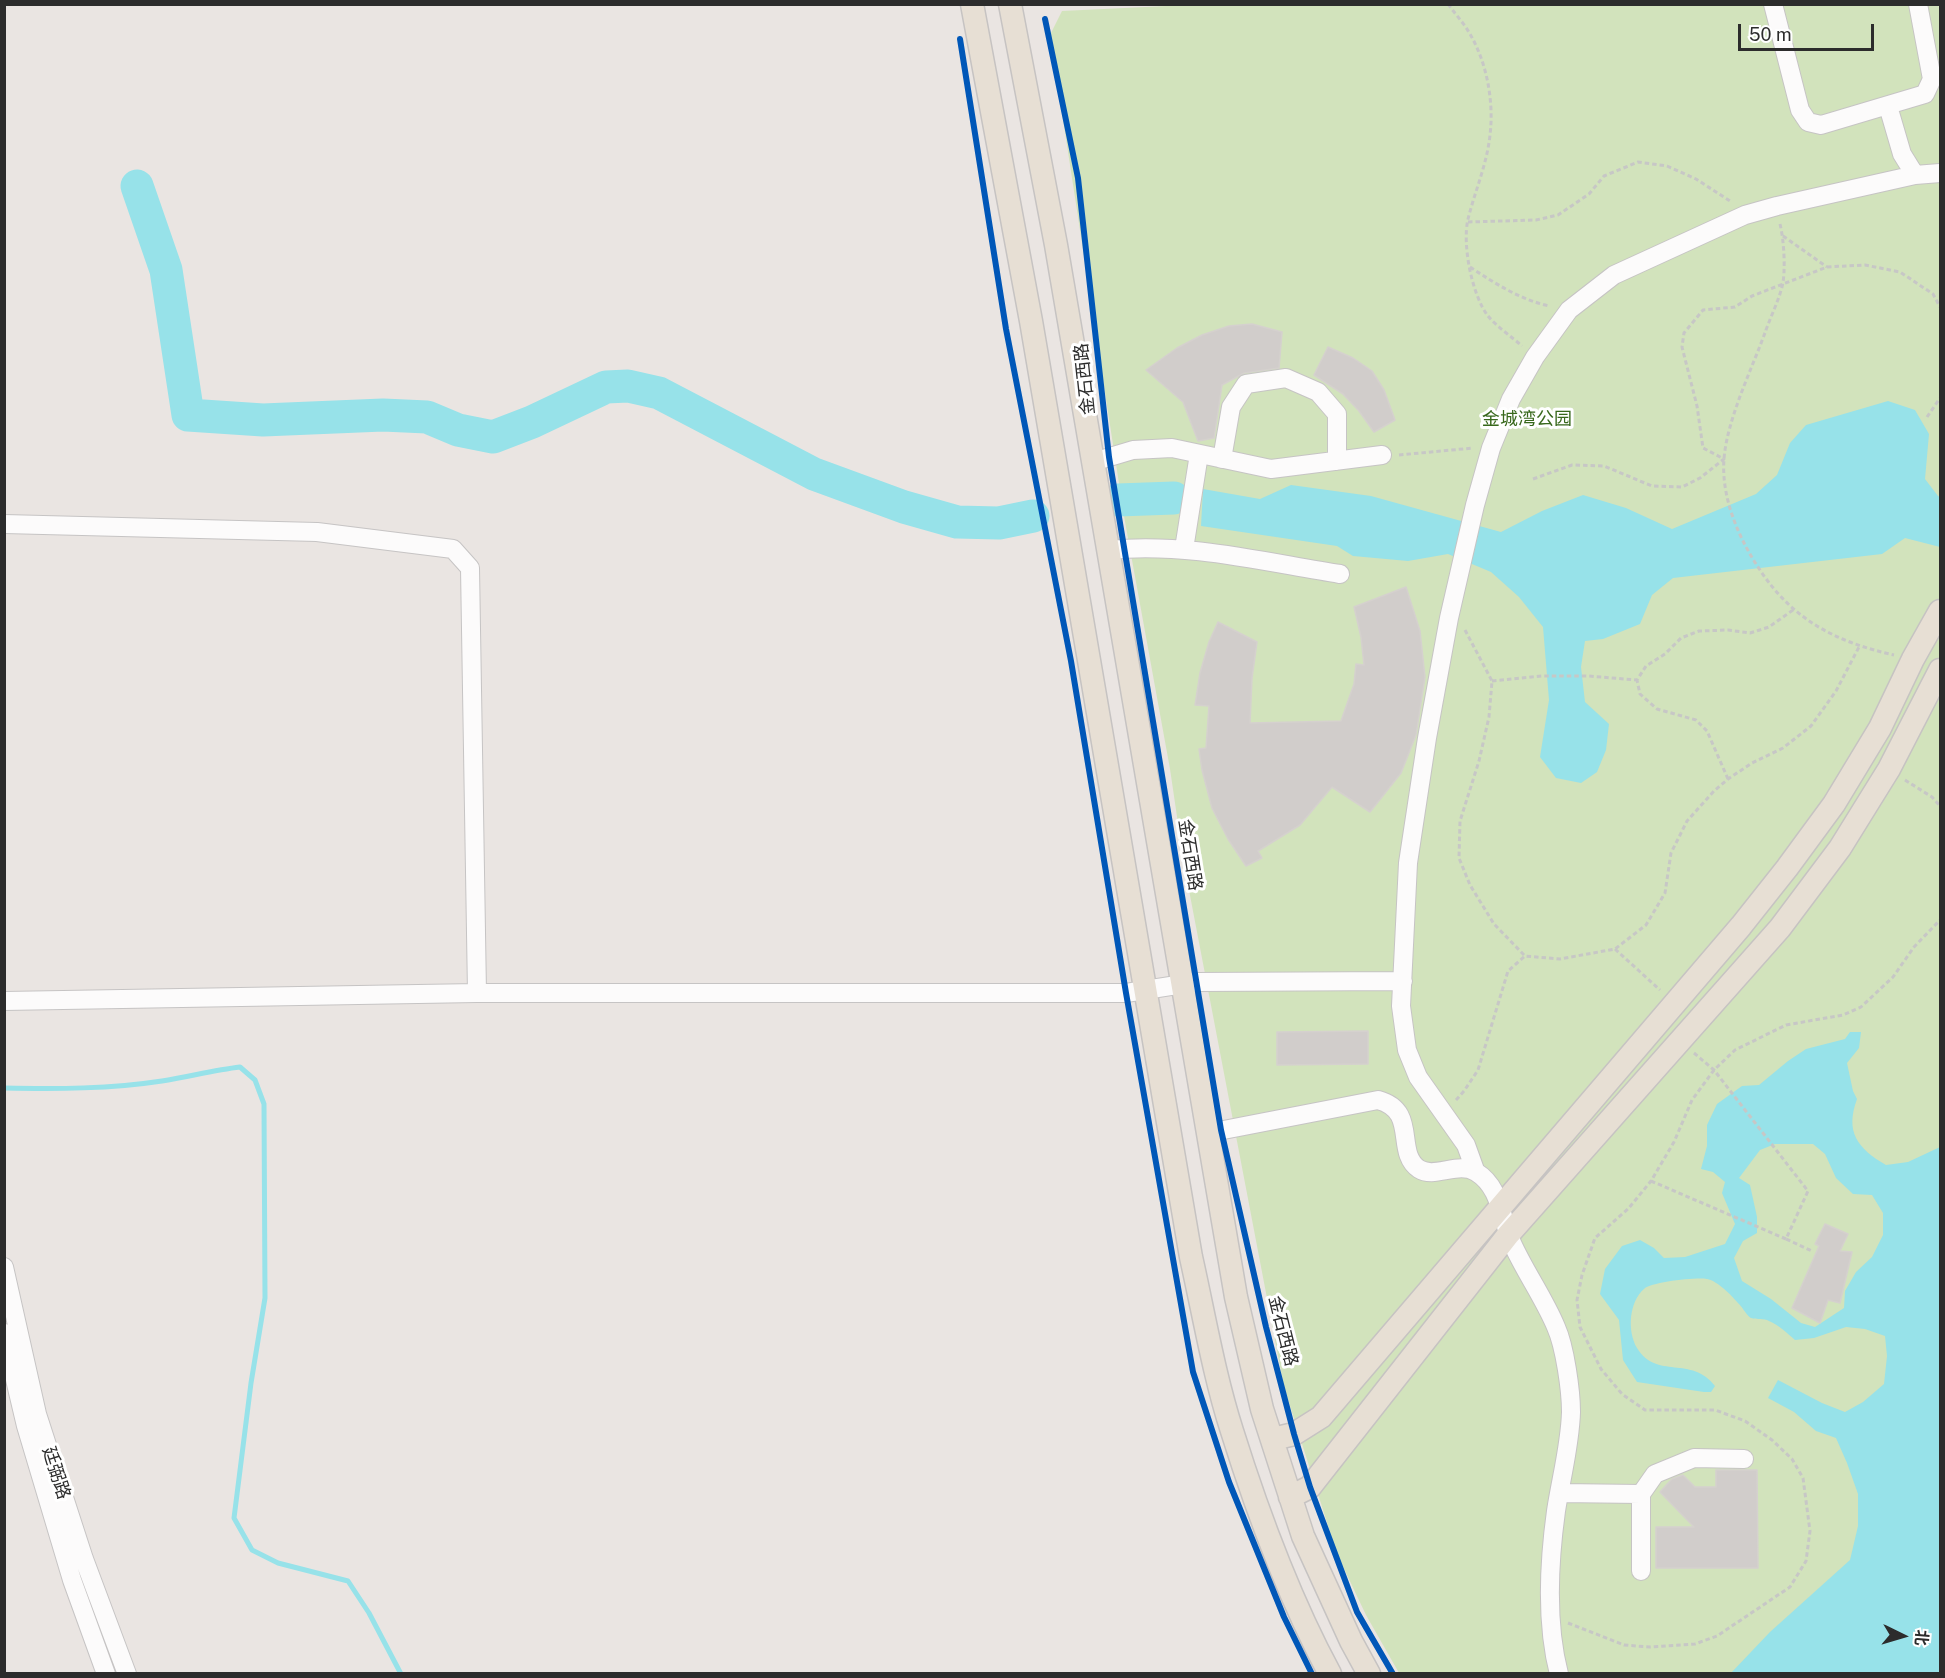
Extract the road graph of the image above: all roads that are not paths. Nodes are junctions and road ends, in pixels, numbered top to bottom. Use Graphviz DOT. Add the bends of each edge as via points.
graph roads {
  1 [pos="972,4"];
  2 [pos="1010,4"];
  3 [pos="1773,4"];
  4 [pos="1918,4"];
  5 [pos="1888,106"];
  6 [pos="1941,172"];
  7 [pos="1915,175"];
  8 [pos="1199,454"];
  9 [pos="1382,455"];
  10 [pos="1222,459"];
  11 [pos="1337,461"];
  12 [pos="1093,462"];
  13 [pos="4,524"];
  14 [pos="1184,549"];
  15 [pos="1109,550"];
  16 [pos="1340,574"];
  17 [pos="1941,611"];
  18 [pos="1941,670"];
  19 [pos="1403,981"];
  20 [pos="1182,984"];
  21 [pos="1144,989"];
  22 [pos="477,993"];
  23 [pos="4,1001"];
  24 [pos="1208,1133"];
  25 [pos="1475,1170"];
  26 [pos="1500,1207"];
  27 [pos="1508,1235"];
  28 [pos="4,1267"];
  29 [pos="4,1333"];
  30 [pos="1273,1439"];
  31 [pos="1744,1459"];
  32 [pos="1560,1493"];
  33 [pos="1641,1494"];
  34 [pos="1290,1497"];
  35 [pos="1641,1571"];
  36 [pos="106,1674"];
  37 [pos="127,1674"];
  38 [pos="1330,1674"];
  39 [pos="1369,1674"];
  40 [pos="1559,1674"];
  1 -- 21 [label="main road" via="1031,321"];
  2 -- 12 [label="main road, 金石西路"];
  3 -- 5 [label="street" via="1800,110 1808,122 1821,125"];
  4 -- 5 [label="street" via="1932,79 1925,94"];
  5 -- 7 [label="street" via="1902,154"];
  6 -- 7 [label="street"];
  7 -- 19 [label="street" via="1745,215 1614,275 1569,310 1535,357 1511,399 1491,448 1449,618 1408,863"];
  8 -- 10 [label="street"];
  8 -- 12 [label="street" via="1173,448 1133,450"];
  8 -- 14 [label="street"];
  9 -- 11 [label="street"];
  10 -- 11 [label="street" via="1272,469"];
  10 -- 11 [label="street" via="1231,407 1246,384 1286,378 1318,392 1337,414"];
  12 -- 15 [label="main road, 金石西路"];
  13 -- 22 [label="street" via="317,532 453,549 470,568"];
  14 -- 15 [label="street"];
  14 -- 16 [label="street"];
  15 -- 20 [label="main road, 金石西路"];
  17 -- 26 [label="main road" via="1880,728 1834,804 1787,868"];
  18 -- 27 [label="main road" via="1889,769 1840,848 1780,928"];
  19 -- 20 [label="street"];
  19 -- 25 [label="street" via="1401,1006 1407,1050 1418,1077 1466,1145"];
  20 -- 21 [label="street"];
  20 -- 24 [label="main road, 金石西路"];
  21 -- 22 [label="street" via="1126,993"];
  21 -- 38 [label="main road" via="1191,1257 1231,1430 1294,1600"];
  22 -- 23 [label="street"];
  24 -- 25 [label="street" via="1378,1100 1390,1103 1401,1116 1410,1158 1419,1169"];
  24 -- 30 [label="main road, 金石西路" via="1236,1297 1262,1409"];
  25 -- 26 [label="street" via="1490,1184"];
  26 -- 27 [label="street"];
  26 -- 30 [label="main road" via="1321,1417 1294,1434"];
  27 -- 32 [label="street" via="1557,1330 1566,1370 1571,1412"];
  27 -- 34 [label="main road" via="1310,1487"];
  28 -- 37 [label="street, 廷弼路" via="37,1414 84,1559"];
  29 -- 36 [label="street, 廷弼路" via="26,1426 72,1580"];
  30 -- 34 [label="main road, 金石西路"];
  31 -- 33 [label="street" via="1694,1458 1655,1474"];
  32 -- 33 [label="street"];
  32 -- 40 [label="street" via="1550,1616"];
  33 -- 35 [label="street"];
  34 -- 39 [label="main road, 金石西路" via="1303,1536"];
}
